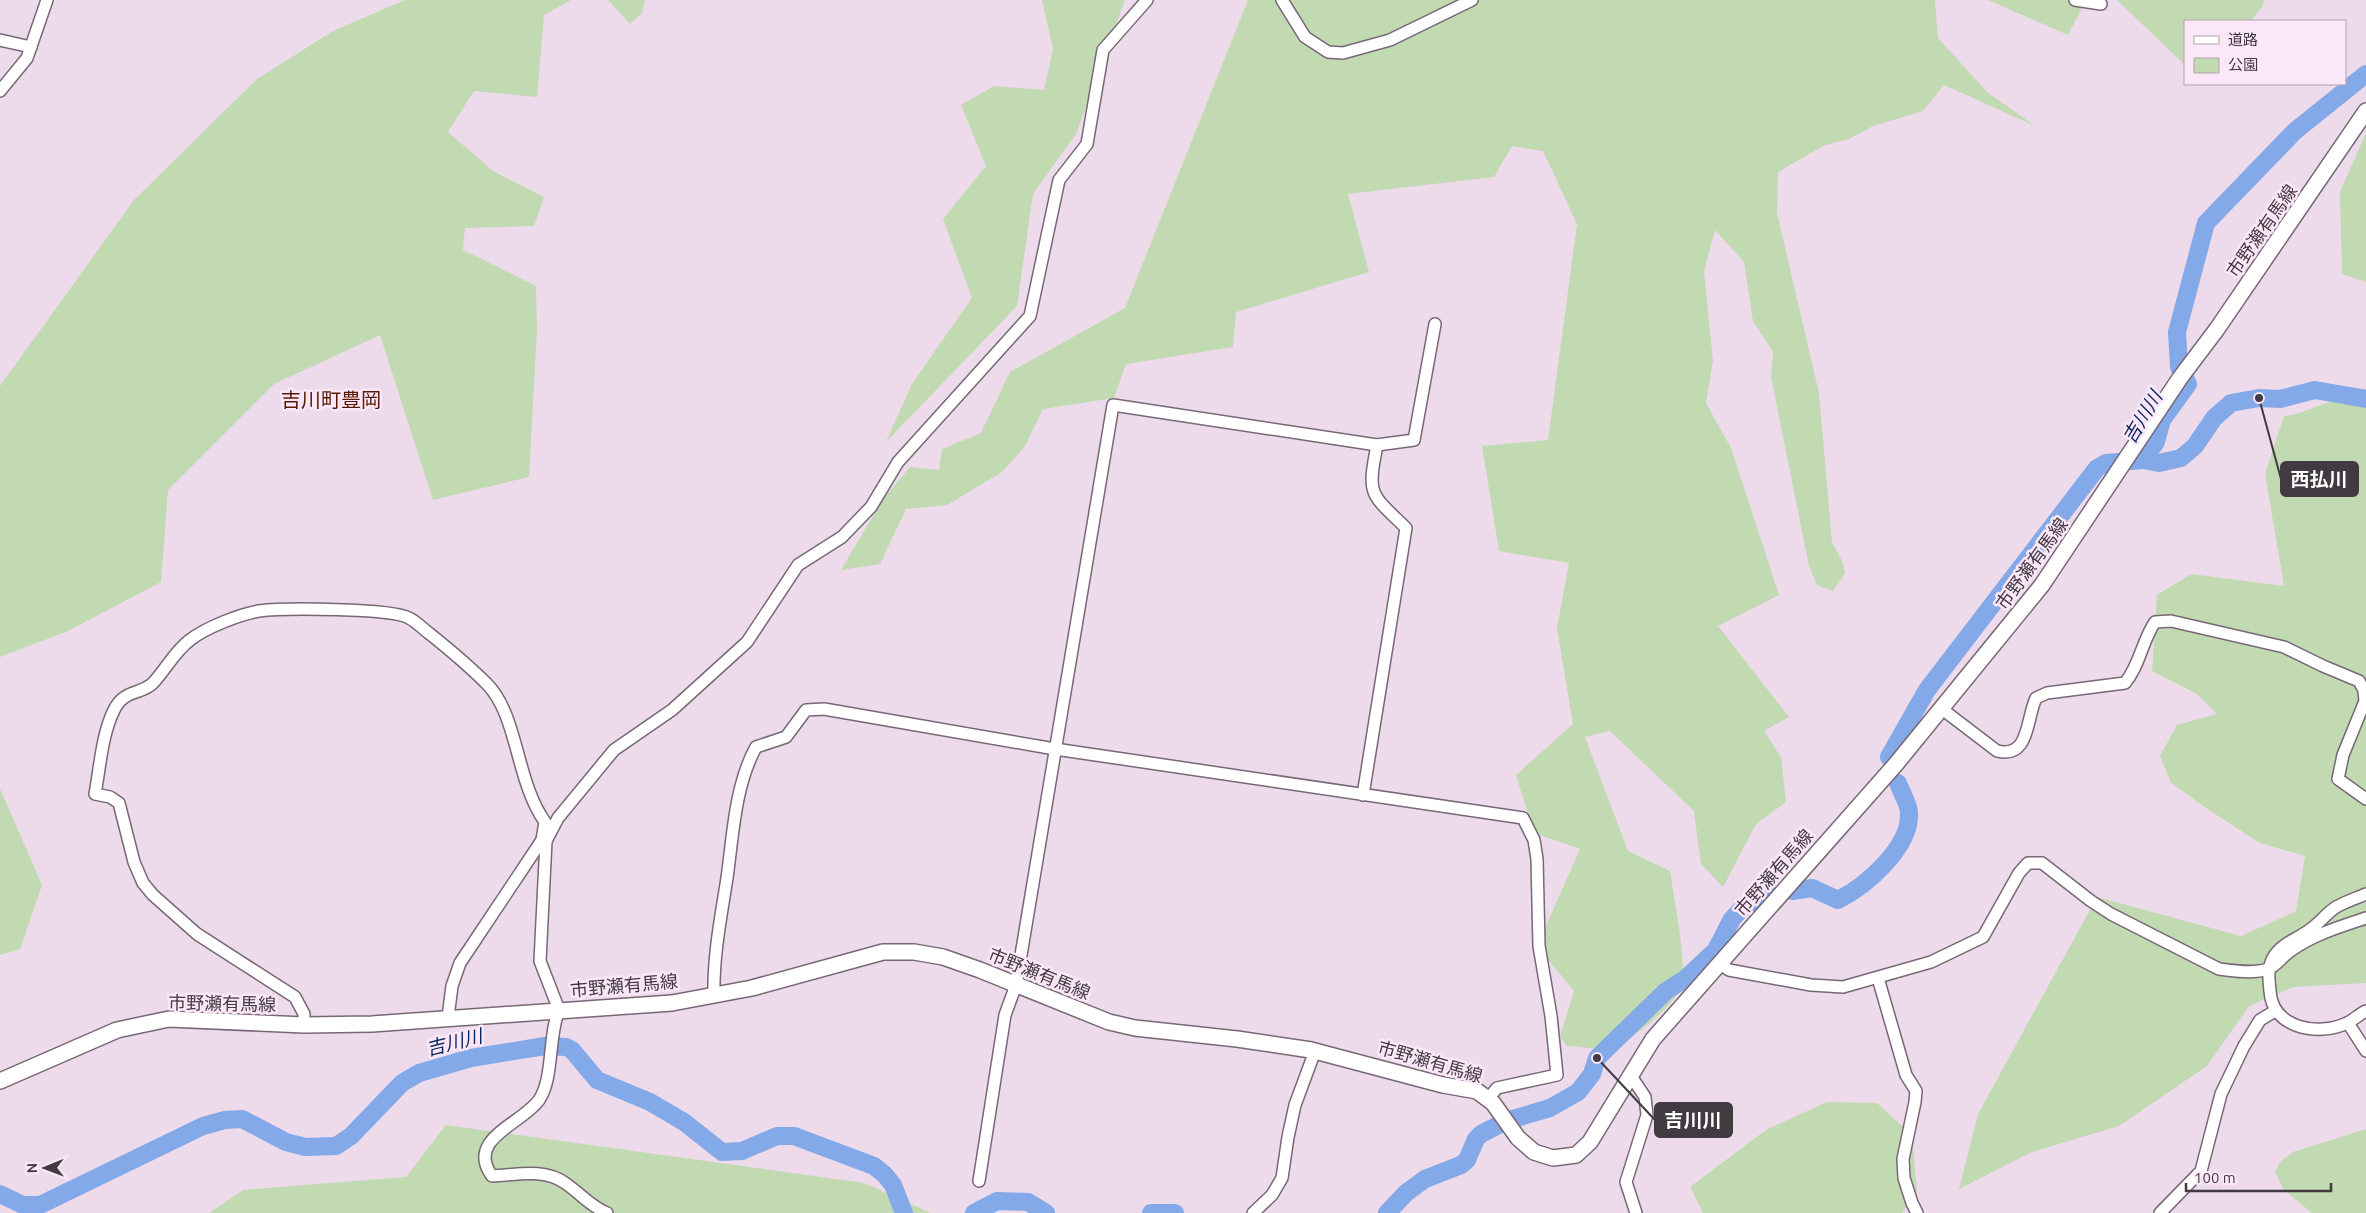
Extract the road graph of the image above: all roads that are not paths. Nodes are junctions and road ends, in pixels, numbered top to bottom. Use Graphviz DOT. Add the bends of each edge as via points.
graph roads {
  1 [pos="47,0"];
  2 [pos="1147,0"];
  3 [pos="1282,0"];
  4 [pos="1472,0"];
  5 [pos="2075,0"];
  6 [pos="2102,4"];
  7 [pos="0,40"];
  8 [pos="31,47"];
  9 [pos="0,92"];
  10 [pos="2366,111"];
  11 [pos="1436,324"];
  12 [pos="1377,445"];
  13 [pos="1942,709"];
  14 [pos="1055,749"];
  15 [pos="1363,795"];
  16 [pos="2366,799"];
  17 [pos="544,840"];
  18 [pos="2366,894"];
  19 [pos="2366,918"];
  20 [pos="1720,964"];
  21 [pos="2269,969"];
  22 [pos="1878,978"];
  23 [pos="1016,985"];
  24 [pos="714,996"];
  25 [pos="2275,1011"];
  26 [pos="2366,1011"];
  27 [pos="557,1016"];
  28 [pos="448,1017"];
  29 [pos="2348,1023"];
  30 [pos="304,1025"];
  31 [pos="1315,1051"];
  32 [pos="2366,1051"];
  33 [pos="1631,1076"];
  34 [pos="0,1081"];
  35 [pos="1490,1101"];
  36 [pos="979,1181"];
  37 [pos="607,1213"];
  38 [pos="1253,1213"];
  39 [pos="1636,1213"];
  40 [pos="1917,1213"];
  41 [pos="2160,1213"];
  1 -- 8 [label="street"];
  2 -- 17 [label="street" via="1103,50 1087,144 1059,180 1030,316 898,462 871,507 842,537 798,565 747,642 672,710 614,750"];
  3 -- 4 [label="street" via="1304,37 1328,52 1343,53 1390,40"];
  5 -- 6 [label="street"];
  7 -- 8 [label="street"];
  8 -- 9 [label="street" via="27,58"];
  10 -- 13 [label="main road, 市野瀬有馬線" via="2183,374 2042,585"];
  11 -- 12 [label="street" via="1414,440"];
  12 -- 14 [label="street" via="1113,405"];
  12 -- 15 [label="street" via="1371,474 1372,492 1376,500 1406,528"];
  13 -- 16 [label="street" via="1997,751 2007,754 2015,751 2022,744 2036,698 2047,693 2125,683 2133,673 2155,622 2171,621 2284,647 2359,681 2365,701 2343,754 2338,780"];
  13 -- 20 [label="main road, 市野瀬有馬線"];
  14 -- 15 [label="street"];
  14 -- 23 [label="street"];
  14 -- 24 [label="street" via="824,709 806,710 786,737 756,747 750,758 735,819 717,949"];
  15 -- 35 [label="street" via="1523,818 1534,840 1539,946 1556,1075 1497,1088"];
  17 -- 27 [label="street" via="540,961"];
  17 -- 28 [label="street" via="460,963 452,986"];
  17 -- 30 [label="street" via="546,822 530,796 508,724 493,691 461,659 409,618 393,612 259,611 223,623 191,639 152,685 124,696 114,710 95,794 119,803 134,862 143,883 153,895 197,934 294,997 304,1014"];
  18 -- 21 [label="street" via="2337,906 2311,930 2280,948"];
  19 -- 21 [label="street" via="2328,930 2289,951"];
  20 -- 22 [label="street" via="1729,970 1811,985 1843,987"];
  20 -- 33 [label="main road, 市野瀬有馬線" via="1653,1039"];
  21 -- 22 [label="street" via="2236,972 2218,969 2104,910 2042,863 2028,863 1983,937 1931,962"];
  21 -- 25 [label="street" via="2270,1002"];
  22 -- 40 [label="street" via="1906,1075 1916,1091 1903,1159 1904,1178"];
  23 -- 24 [label="main road, 市野瀬有馬線" via="943,957 914,952 882,952 785,980"];
  23 -- 31 [label="main road, 市野瀬有馬線" via="1109,1022 1135,1028"];
  23 -- 36 [label="street" via="1005,1015"];
  24 -- 27 [label="main road, 市野瀬有馬線"];
  25 -- 29 [label="street" via="2287,1022 2305,1028 2320,1030"];
  25 -- 41 [label="street" via="2260,1020 2221,1094 2201,1171"];
  26 -- 29 [label="street"];
  27 -- 28 [label="main road, 市野瀬有馬線"];
  27 -- 37 [label="street" via="551,1060 538,1102 494,1136 487,1150 486,1168 492,1176 534,1173 552,1176"];
  28 -- 30 [label="main road, 市野瀬有馬線" via="372,1024"];
  29 -- 32 [label="street"];
  30 -- 34 [label="main road, 市野瀬有馬線" via="170,1019 144,1023 95,1038"];
  31 -- 35 [label="main road, 市野瀬有馬線" via="1477,1091"];
  31 -- 38 [label="street" via="1295,1105 1282,1178 1272,1195"];
  33 -- 35 [label="main road, 市野瀬有馬線" via="1590,1142 1576,1155 1552,1158 1534,1152 1518,1138"];
  33 -- 39 [label="street" via="1645,1097 1647,1115 1626,1182"];
}
